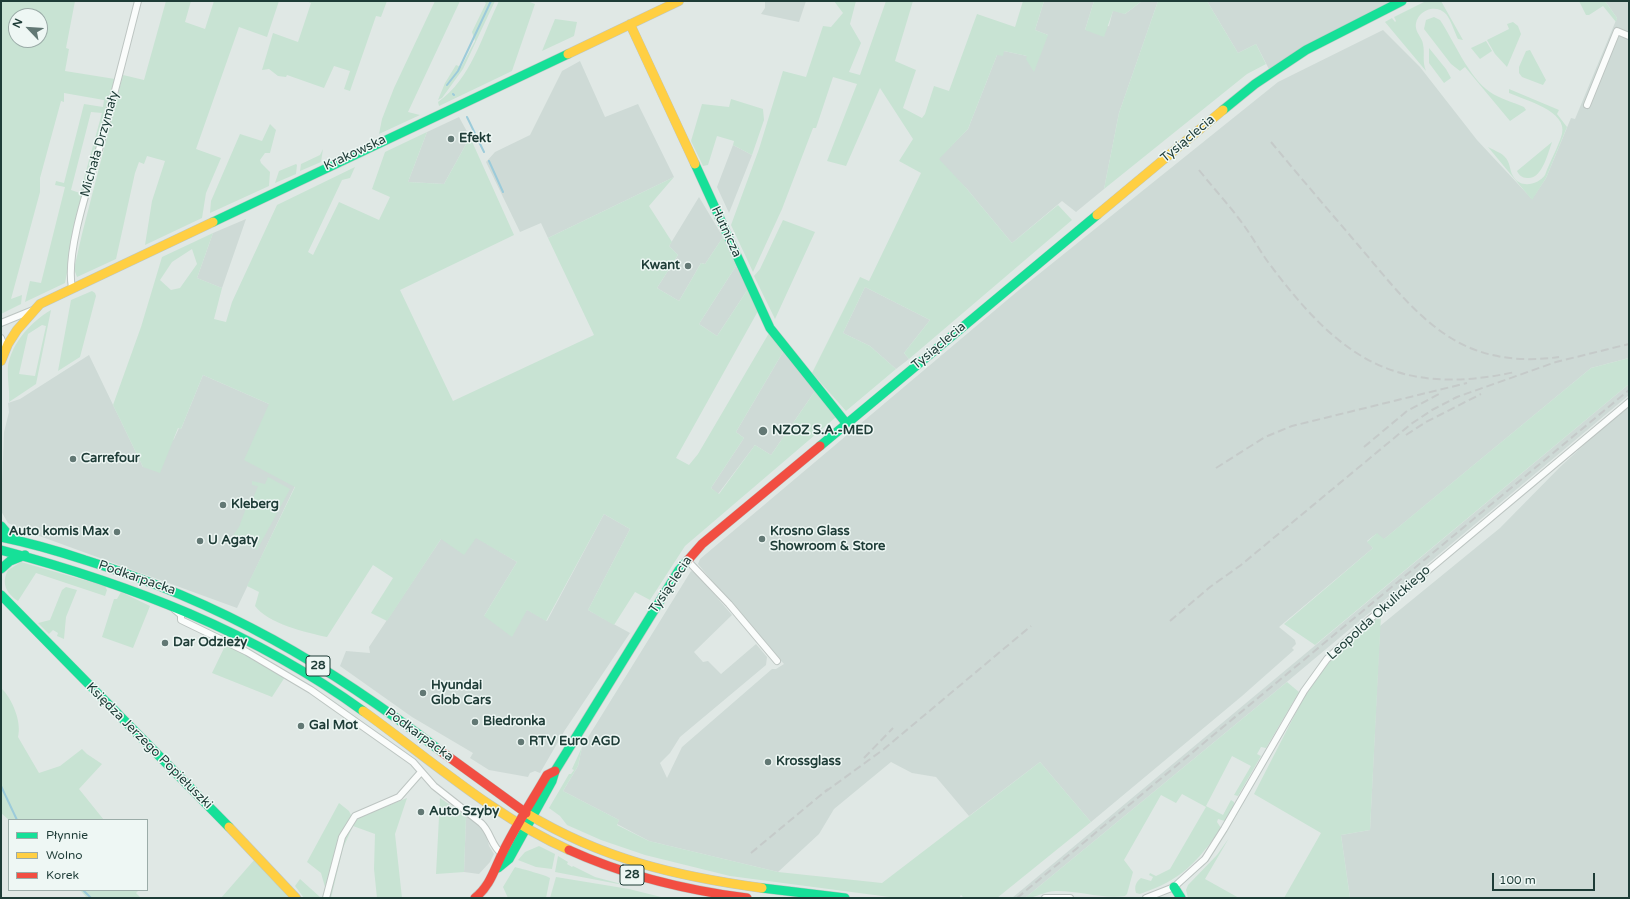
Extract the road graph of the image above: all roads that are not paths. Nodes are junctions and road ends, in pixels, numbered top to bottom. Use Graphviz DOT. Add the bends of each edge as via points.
graph roads {
  1 [pos="138,1"];
  2 [pos="679,1"];
  3 [pos="1402,1"];
  4 [pos="630,24"];
  5 [pos="1629,36"];
  6 [pos="1587,105"];
  7 [pos="72,288"];
  8 [pos="34,309"];
  9 [pos="1,323"];
  10 [pos="1,338"];
  11 [pos="4,349"];
  12 [pos="1,361"];
  13 [pos="1629,402"];
  14 [pos="846,424"];
  15 [pos="1,526"];
  16 [pos="1,537"];
  17 [pos="12,539"];
  18 [pos="1,550"];
  19 [pos="25,555"];
  20 [pos="687,560"];
  21 [pos="1,569"];
  22 [pos="1,595"];
  23 [pos="162,600"];
  24 [pos="195,614"];
  25 [pos="188,624"];
  26 [pos="777,660"];
  27 [pos="421,772"];
  28 [pos="529,815"];
  29 [pos="522,827"];
  30 [pos="502,854"];
  31 [pos="498,868"];
  32 [pos="1174,887"];
  33 [pos="296,898"];
  34 [pos="326,898"];
  35 [pos="475,898"];
  36 [pos="747,898"];
  37 [pos="845,898"];
  38 [pos="1045,898"];
  39 [pos="1070,898"];
  40 [pos="1146,898"];
  41 [pos="1181,898"];
  1 -- 7 [label="street, Michała Drzymały" via="80,216 70,270"];
  2 -- 4 [label="main road, Krakowska"];
  3 -- 14 [label="main road, Tysiąclecia" via="1306,50 1255,84"];
  4 -- 7 [label="main road, Krakowska"];
  4 -- 14 [label="main road, Hutnicza" via="770,328"];
  5 -- 6 [label="street" via="1617,31"];
  7 -- 8 [label="main road, Krakowska"];
  8 -- 9 [label="street, Krakowska"];
  8 -- 11 [label="main road, Krakowska" via="17,328"];
  10 -- 11 [label="street"];
  11 -- 12 [label="main road, Krakowska"];
  13 -- 32 [label="street, Leopolda Okulickiego" via="1376,614 1327,659 1304,691 1205,859"];
  14 -- 20 [label="main road, Tysiąclecia" via="702,544"];
  15 -- 17 [label="main road"];
  16 -- 17 [label="main road, Podkarpacka / 28"];
  17 -- 28 [label="main road, Podkarpacka / 28" via="159,585 258,630 367,696"];
  18 -- 19 [label="main road, Podkarpacka / 28"];
  19 -- 21 [label="main road" via="10,561"];
  19 -- 23 [label="main road, Podkarpacka / 28"];
  20 -- 26 [label="street"];
  20 -- 28 [label="main road, Tysiąclecia" via="555,771 547,775"];
  22 -- 33 [label="main road, Księdza Jerzego Popiełuszki"];
  23 -- 24 [label="main road, Podkarpacka / 28"];
  23 -- 25 [label="street, Podkarpacka" via="179,612 181,620"];
  24 -- 25 [label="street" via="188,617"];
  24 -- 29 [label="main road, Podkarpacka / 28" via="280,657 336,692"];
  25 -- 27 [label="street" via="247,652 311,690 413,762"];
  27 -- 30 [label="street" via="434,786 487,828 494,846"];
  27 -- 34 [label="street" via="399,797 355,816 342,837"];
  28 -- 29 [label="main road, Tysiąclecia"];
  28 -- 37 [label="main road, Podkarpacka / 28" via="574,840 660,871"];
  29 -- 30 [label="main road"];
  29 -- 31 [label="main road" via="509,859"];
  29 -- 36 [label="main road, Podkarpacka / 28" via="594,863 630,875 686,889"];
  30 -- 31 [label="main road"];
  31 -- 35 [label="main road" via="490,882"];
  32 -- 40 [label="street, Leopolda Okulickiego"];
  32 -- 41 [label="main road"];
  38 -- 39 [label="street"];
}
